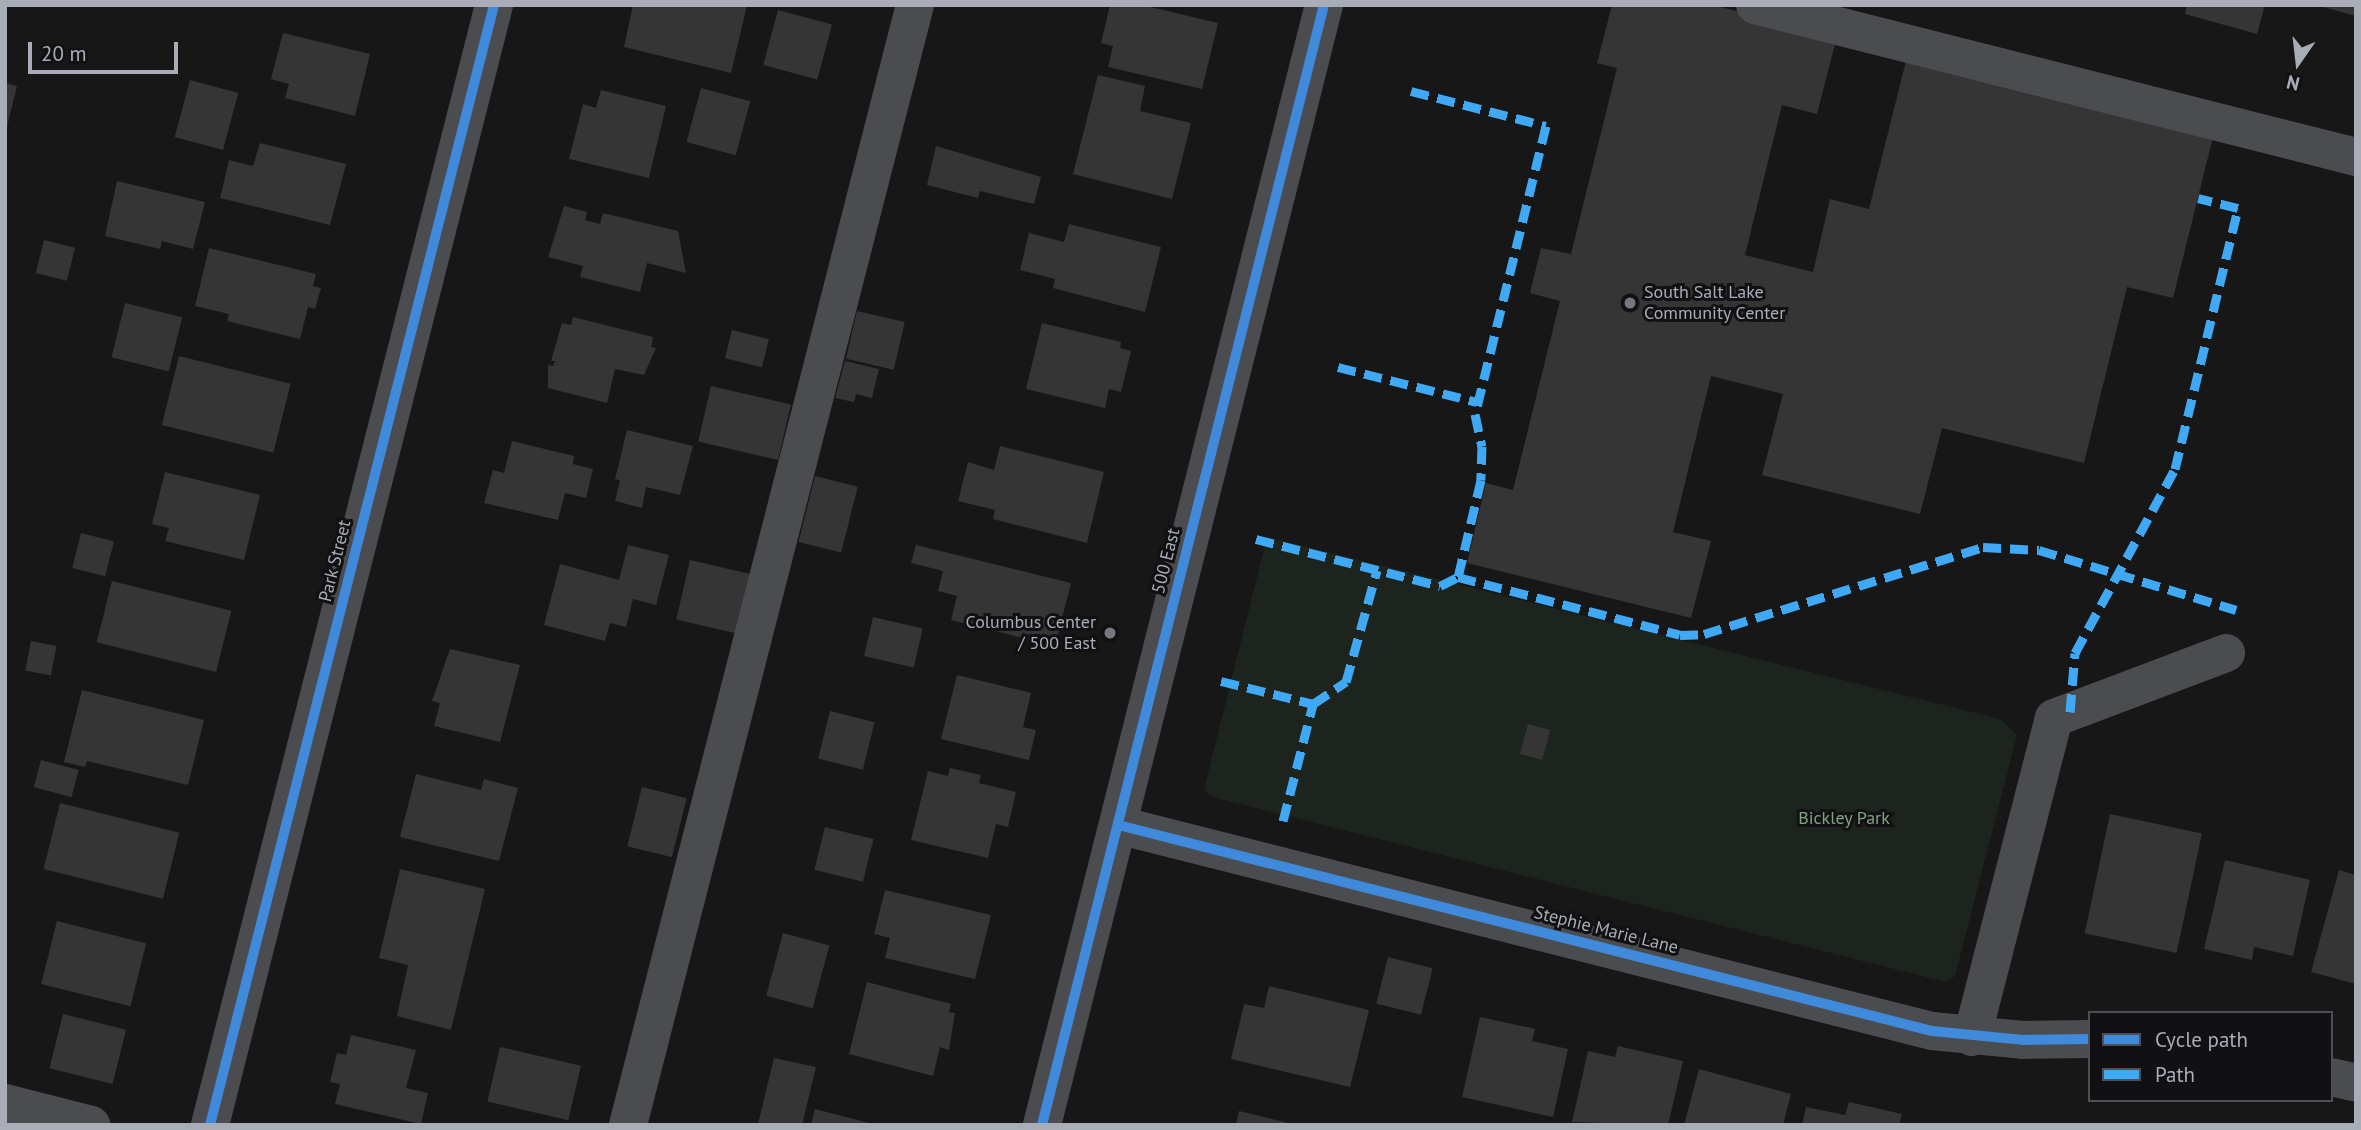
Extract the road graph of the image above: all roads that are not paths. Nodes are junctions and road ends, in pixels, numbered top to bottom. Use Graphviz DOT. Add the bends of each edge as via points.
graph roads {
  1 [pos="494,5"];
  2 [pos="915,5"];
  3 [pos="1324,5"];
  4 [pos="1755,5"];
  5 [pos="2356,157"];
  6 [pos="2226,653"];
  7 [pos="1118,825"];
  8 [pos="1972,1037"];
  9 [pos="2088,1039"];
  10 [pos="2333,1077"];
  11 [pos="2356,1083"];
  12 [pos="5,1103"];
  13 [pos="91,1125"];
  14 [pos="210,1125"];
  15 [pos="628,1125"];
  16 [pos="1042,1125"];
  1 -- 14 [label="street, Park Street"];
  2 -- 15 [label="street"];
  3 -- 7 [label="street, 500 East"];
  4 -- 5 [label="street"];
  6 -- 8 [label="street" via="2054,718"];
  7 -- 8 [label="street, Stephie Marie Lane" via="1932,1031"];
  7 -- 16 [label="street, 500 East"];
  8 -- 9 [label="street, Stephie Marie Lane"];
  10 -- 11 [label="street"];
  12 -- 13 [label="street"];
}
